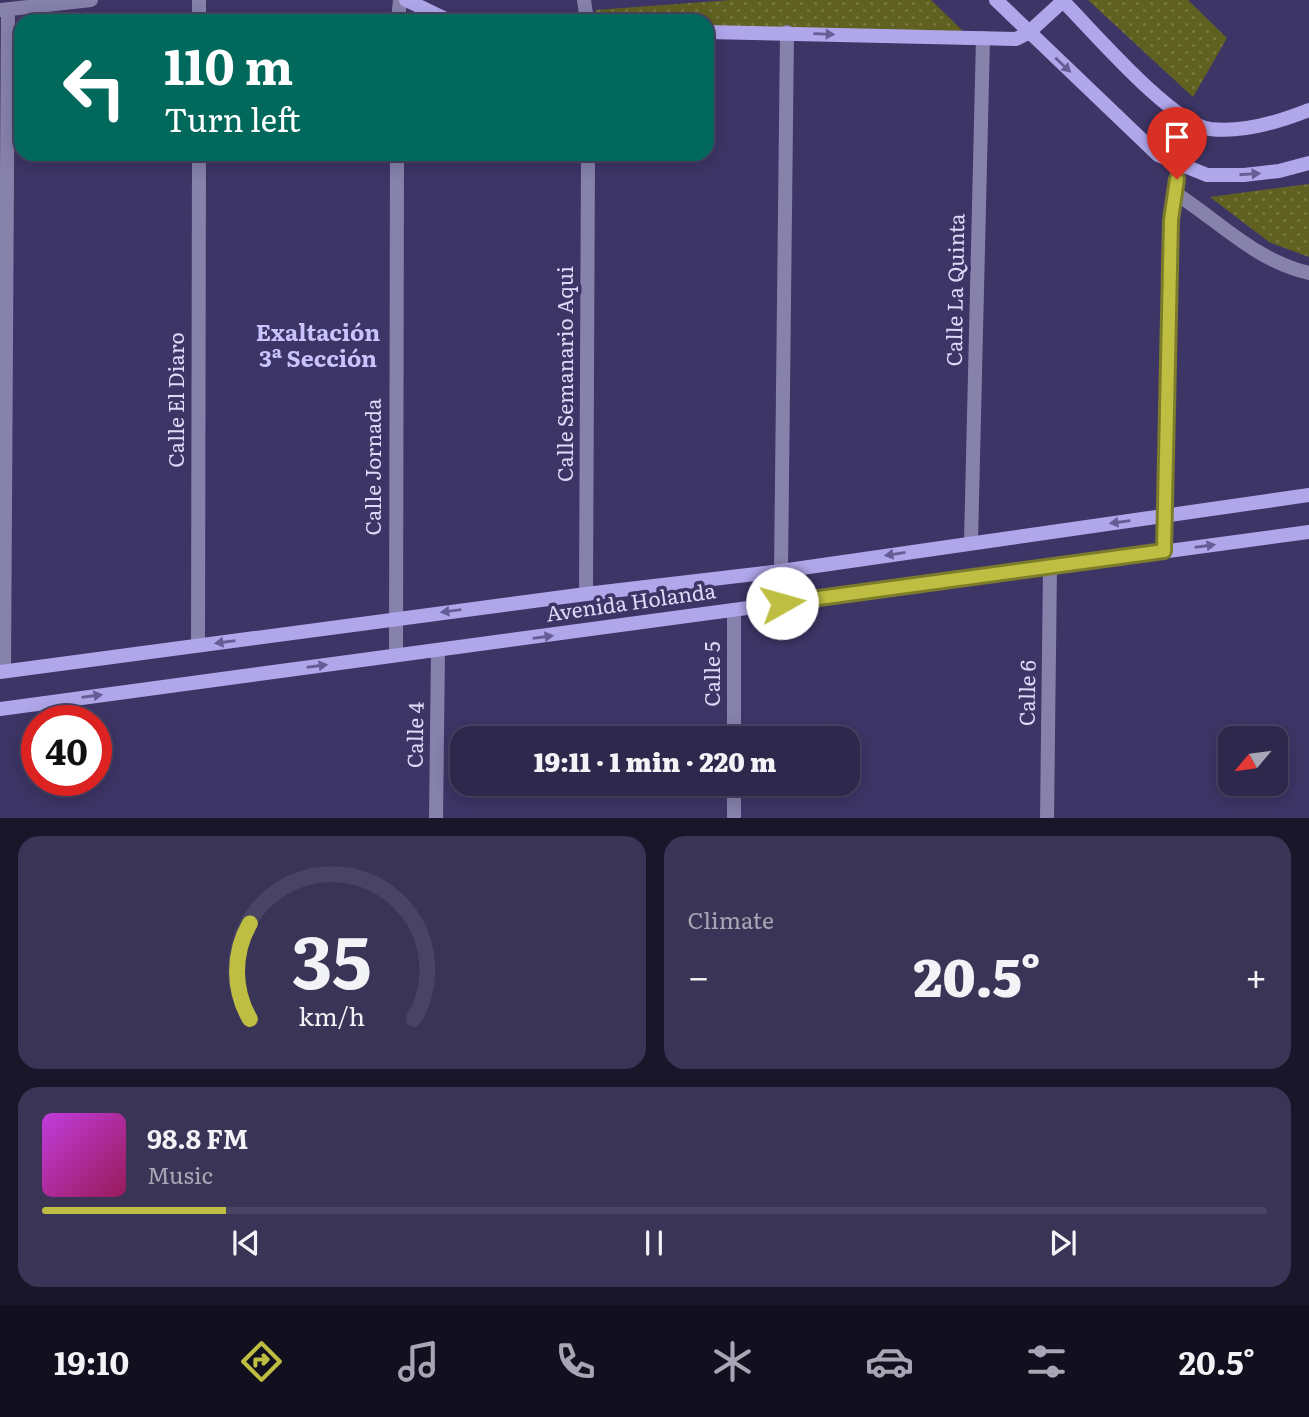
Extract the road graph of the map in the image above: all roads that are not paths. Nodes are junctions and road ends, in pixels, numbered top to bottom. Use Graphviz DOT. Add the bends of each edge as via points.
graph roads {
  1 [pos="91,0"];
  2 [pos="406,0"];
  3 [pos="996,0"];
  4 [pos="1062,0"];
  5 [pos="4,9"];
  6 [pos="435,14"];
  7 [pos="714,32"];
  8 [pos="786,32"];
  9 [pos="1028,33"];
  10 [pos="983,38"];
  11 [pos="1309,110"];
  12 [pos="1196,124"];
  13 [pos="199,161"];
  14 [pos="397,161"];
  15 [pos="588,161"];
  16 [pos="1309,163"];
  17 [pos="1179,165"];
  18 [pos="1175,193"];
  19 [pos="1309,273"];
  20 [pos="1309,495"];
  21 [pos="1163,516"];
  22 [pos="1309,532"];
  23 [pos="971,542"];
  24 [pos="1164,551"];
  25 [pos="1050,567"];
  26 [pos="781,571"];
  27 [pos="586,594"];
  28 [pos="782,603"];
  29 [pos="734,610"];
  30 [pos="394,619"];
  31 [pos="198,645"];
  32 [pos="438,651"];
  33 [pos="396,655"];
  34 [pos="2,671"];
  35 [pos="0,709"];
  36 [pos="734,726"];
  37 [pos="734,796"];
  38 [pos="436,818"];
  39 [pos="734,818"];
  40 [pos="1048,818"];
  1 -- 5 [label="street"];
  2 -- 6 [label="street"];
  3 -- 9 [label="street"];
  4 -- 9 [label="street"];
  4 -- 12 [label="street" via="1167,105"];
  5 -- 34 [label="street"];
  7 -- 8 [label="street"];
  8 -- 10 [label="street, one-way"];
  8 -- 26 [label="street"];
  9 -- 10 [label="street" via="1016,39"];
  9 -- 17 [label="street, one-way" via="1158,155"];
  10 -- 23 [label="street, Calle La Quinta"];
  11 -- 12 [label="street" via="1248,128"];
  12 -- 17 [label="street"];
  13 -- 31 [label="street, Calle El Diaro"];
  14 -- 30 [label="street, Calle Jornada"];
  15 -- 27 [label="street, Calle Semanario Aqui"];
  17 -- 16 [label="street, one-way" via="1208,175 1244,175"];
  17 -- 18 [label="street"];
  18 -- 19 [label="street" via="1245,244"];
  18 -- 21 [label="street"];
  20 -- 21 [label="street, Avenida Holanda"];
  21 -- 23 [label="street, Avenida Holanda, one-way"];
  21 -- 24 [label="street"];
  24 -- 22 [label="street, Avenida Holanda, one-way"];
  23 -- 26 [label="street, Avenida Holanda, one-way"];
  24 -- 25 [label="street, Avenida Holanda"];
  25 -- 28 [label="street, Avenida Holanda"];
  25 -- 40 [label="street, Calle 6"];
  26 -- 27 [label="street, Avenida Holanda"];
  26 -- 28 [label="street"];
  27 -- 30 [label="street, Avenida Holanda, one-way"];
  28 -- 29 [label="street, Avenida Holanda"];
  32 -- 29 [label="street, Avenida Holanda, one-way"];
  29 -- 36 [label="street, Calle 5"];
  30 -- 31 [label="street, Avenida Holanda, one-way"];
  30 -- 33 [label="street, Calle Jornada"];
  31 -- 34 [label="street, Avenida Holanda"];
  32 -- 33 [label="street, Avenida Holanda"];
  32 -- 38 [label="street, Calle 4"];
  35 -- 33 [label="street, Avenida Holanda, one-way"];
  37 -- 39 [label="street"];
}
